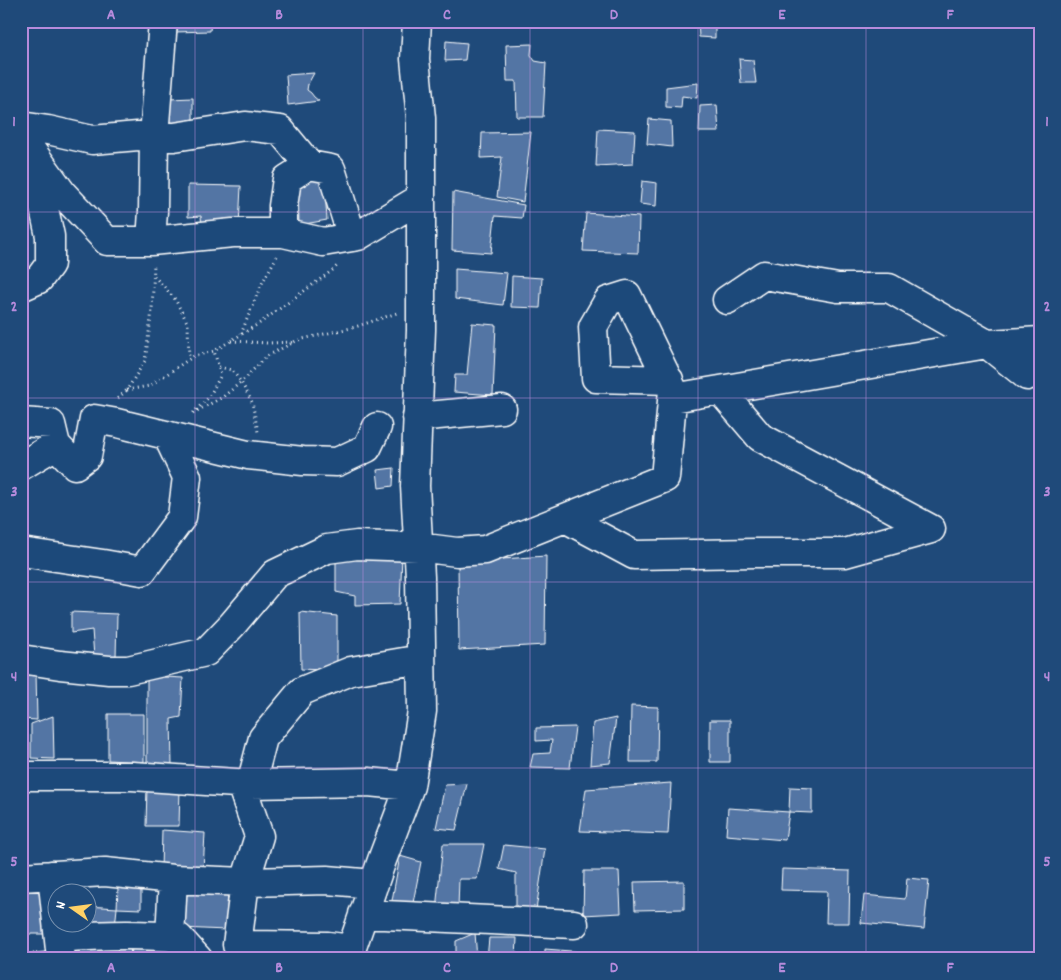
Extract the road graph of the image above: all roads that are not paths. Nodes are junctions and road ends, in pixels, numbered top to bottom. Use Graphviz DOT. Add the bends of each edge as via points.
graph roads {
  1 [pos="162,21"];
  2 [pos="417,21"];
  3 [pos="21,126"];
  4 [pos="21,135"];
  5 [pos="154,136"];
  6 [pos="21,147"];
  7 [pos="309,165"];
  8 [pos="420,198"];
  9 [pos="286,233"];
  10 [pos="352,237"];
  11 [pos="151,241"];
  12 [pos="21,287"];
  13 [pos="727,300"];
  14 [pos="1040,341"];
  15 [pos="986,344"];
  16 [pos="1040,346"];
  17 [pos="720,390"];
  18 [pos="502,409"];
  19 [pos="417,417"];
  20 [pos="21,422"];
  21 [pos="377,426"];
  22 [pos="162,434"];
  23 [pos="56,445"];
  24 [pos="21,466"];
  25 [pos="565,518"];
  26 [pos="418,547"];
  27 [pos="21,552"];
  28 [pos="21,659"];
  29 [pos="421,659"];
  30 [pos="21,776"];
  31 [pos="246,784"];
  32 [pos="410,786"];
  33 [pos="52,875"];
  34 [pos="21,877"];
  35 [pos="173,880"];
  36 [pos="245,882"];
  37 [pos="374,884"];
  38 [pos="363,914"];
  39 [pos="574,924"];
  40 [pos="170,937"];
  41 [pos="60,948"];
  42 [pos="228,952"];
  43 [pos="350,954"];
  44 [pos="198,959"];
  1 -- 5 [label="street"];
  2 -- 8 [label="street" via="415,59 421,118"];
  3 -- 5 [label="street" via="92,140"];
  4 -- 11 [label="street" via="62,193 107,241"];
  5 -- 7 [label="street" via="245,126 280,130"];
  5 -- 11 [label="street"];
  6 -- 12 [label="street" via="26,169 41,195 50,236 50,264 40,280"];
  7 -- 9 [label="street" via="286,178 283,206"];
  7 -- 10 [label="street" via="331,169"];
  8 -- 10 [label="street"];
  8 -- 19 [label="street" via="421,330"];
  9 -- 10 [label="street" via="323,242"];
  9 -- 11 [label="street" via="233,233"];
  13 -- 15 [label="street" via="764,274 838,288 890,288"];
  14 -- 15 [label="street"];
  15 -- 16 [label="street" via="1027,376"];
  15 -- 17 [label="street"];
  17 -- 25 [label="street" via="671,389 665,478"];
  17 -- 25 [label="street" via="760,437 931,529 845,553 634,555"];
  18 -- 19 [label="street"];
  19 -- 26 [label="street" via="415,486"];
  20 -- 23 [label="street" via="50,424"];
  21 -- 22 [label="street" via="367,448 337,462 248,455"];
  22 -- 23 [label="street" via="94,419 86,456 75,465"];
  22 -- 27 [label="street" via="187,477 182,516 142,571"];
  23 -- 24 [label="street"];
  25 -- 26 [label="street" via="484,550 457,552"];
  26 -- 28 [label="street" via="327,549 275,574 206,652 128,670"];
  26 -- 29 [label="street"];
  29 -- 31 [label="street" via="351,671 302,691 263,738"];
  29 -- 32 [label="street" via="422,711"];
  30 -- 31 [label="street" via="132,776"];
  31 -- 32 [label="street" via="368,782"];
  31 -- 36 [label="street" via="259,836"];
  32 -- 37 [label="street"];
  33 -- 34 [label="street"];
  33 -- 35 [label="street" via="105,872"];
  33 -- 41 [label="street"];
  35 -- 36 [label="street"];
  35 -- 40 [label="street"];
  36 -- 37 [label="street" via="327,880"];
  36 -- 42 [label="street"];
  37 -- 38 [label="street"];
  38 -- 39 [label="street"];
  38 -- 43 [label="street"];
  40 -- 41 [label="street" via="88,936"];
  40 -- 44 [label="street" via="179,938"];
  42 -- 43 [label="street" via="328,946"];
}
